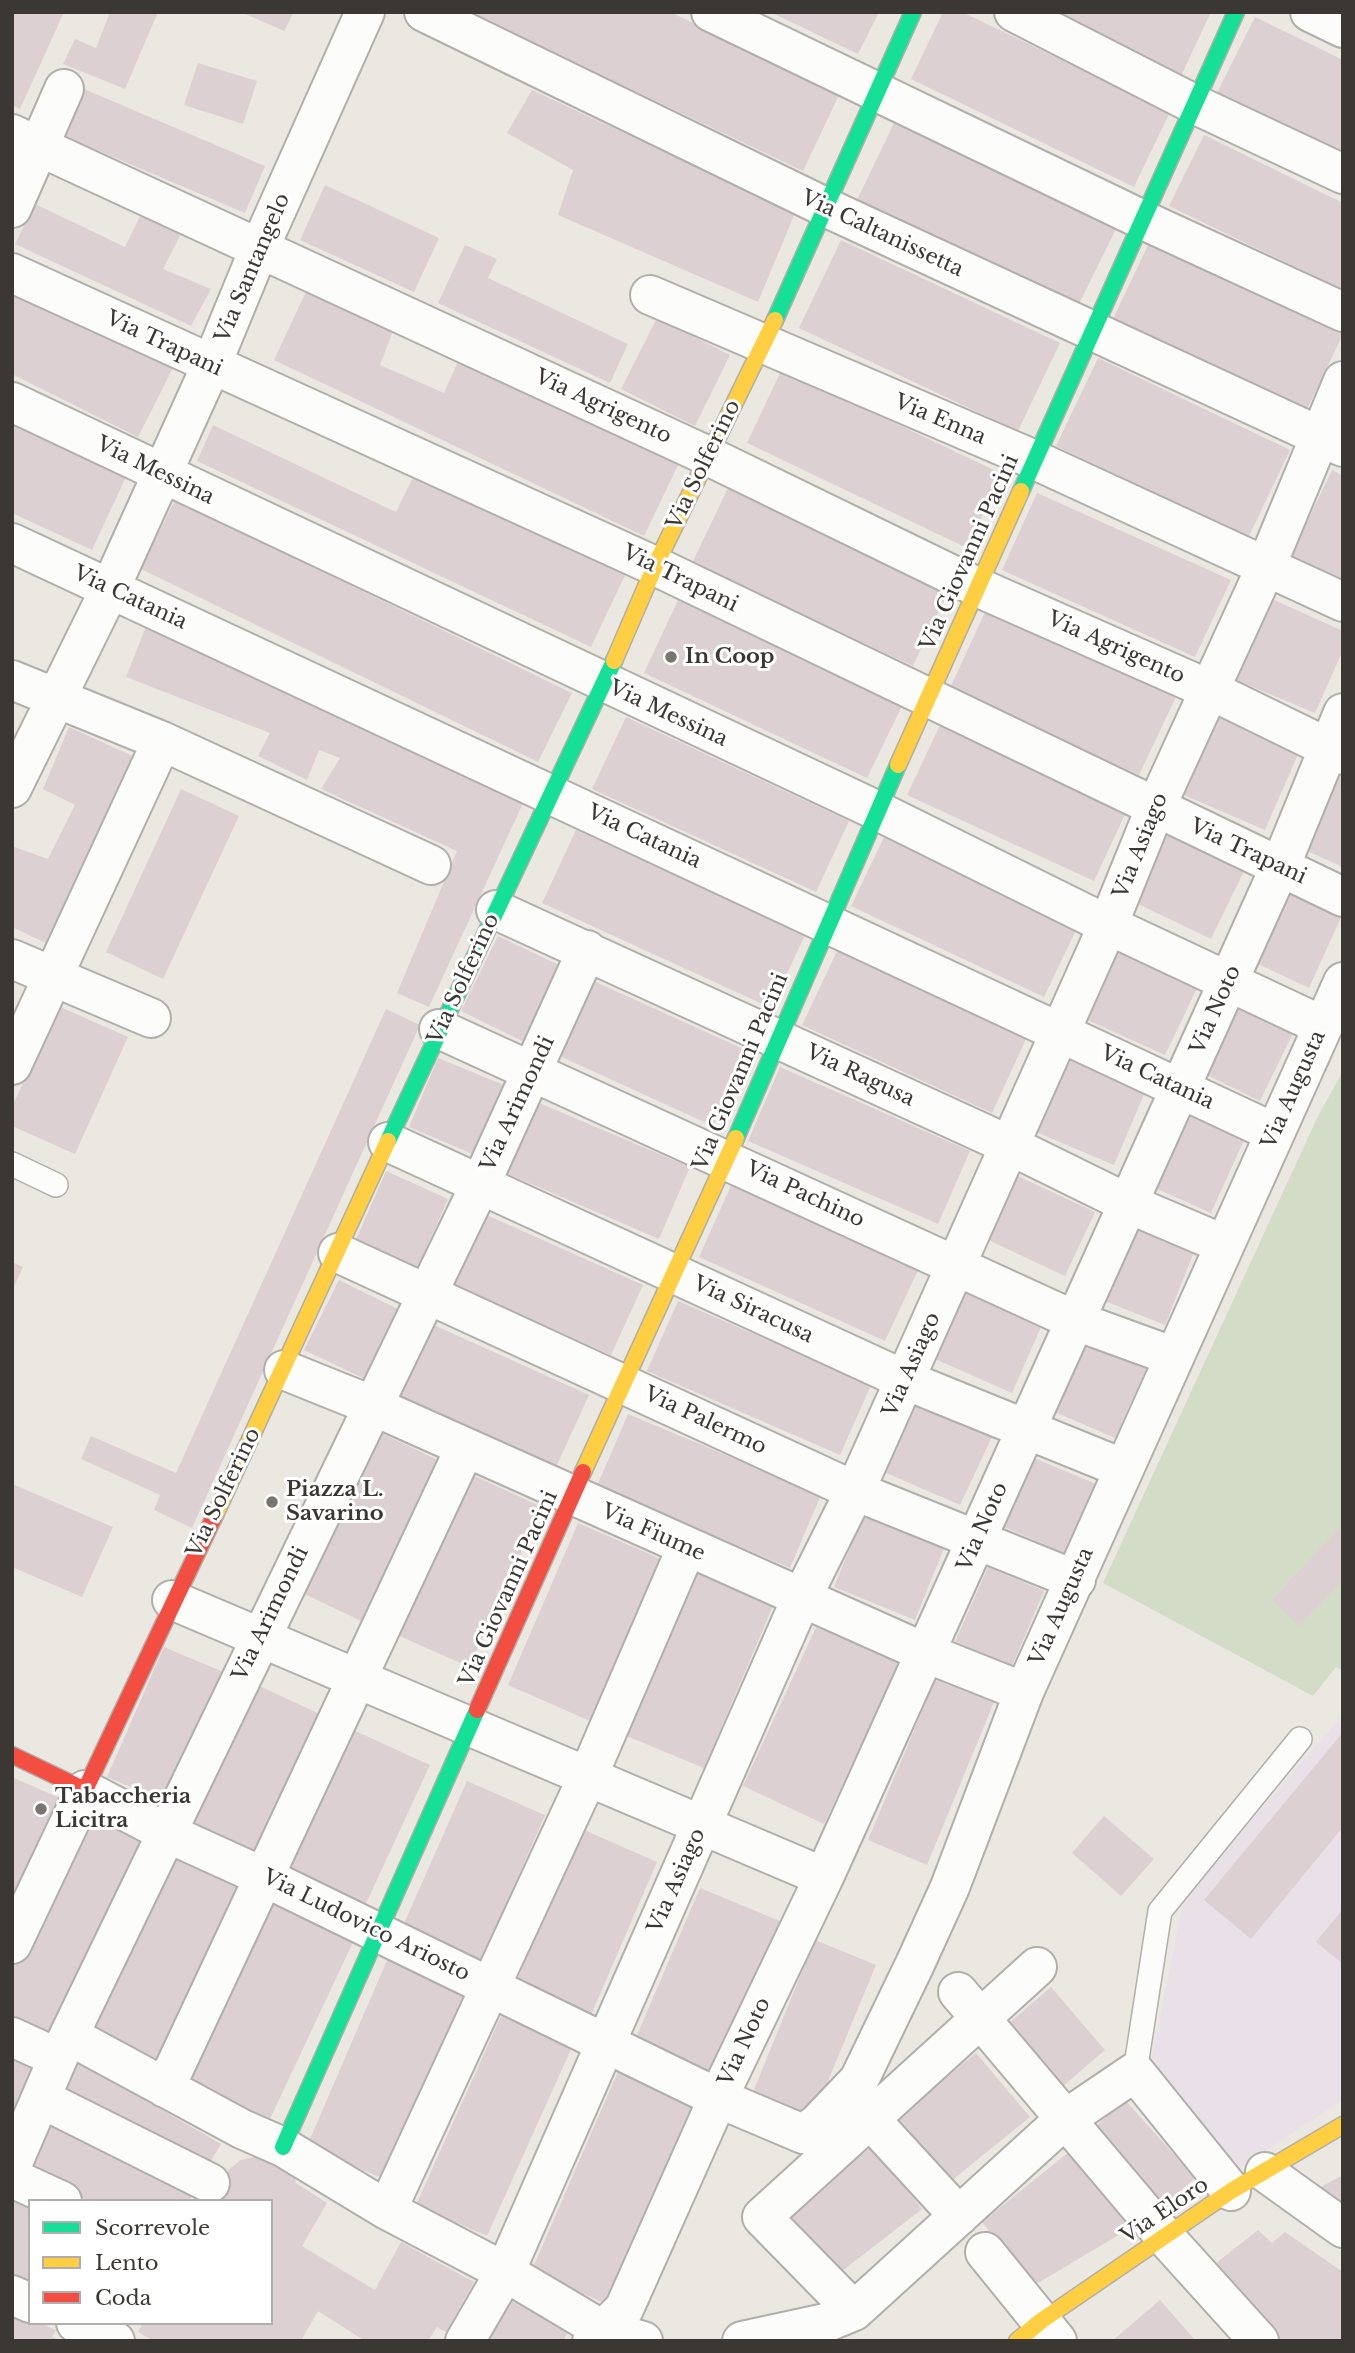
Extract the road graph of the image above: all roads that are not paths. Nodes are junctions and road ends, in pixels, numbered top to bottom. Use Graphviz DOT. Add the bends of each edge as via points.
graph roads {
  1 [pos="365,12"];
  2 [pos="424,12"];
  3 [pos="711,12"];
  4 [pos="913,12"];
  5 [pos="1014,12"];
  6 [pos="1236,12"];
  7 [pos="1310,12"];
  8 [pos="1343,28"];
  9 [pos="64,89"];
  10 [pos="876,91"];
  11 [pos="1194,104"];
  12 [pos="26,141"];
  13 [pos="1343,174"];
  14 [pos="825,207"];
  15 [pos="12,208"];
  16 [pos="1143,220"];
  17 [pos="260,247"];
  18 [pos="12,273"];
  19 [pos="650,295"];
  20 [pos="1343,312"];
  21 [pos="1090,332"];
  22 [pos="764,344"];
  23 [pos="211,366"];
  24 [pos="1343,381"];
  25 [pos="12,402"];
  26 [pos="1331,442"];
  27 [pos="708,456"];
  28 [pos="1035,460"];
  29 [pos="160,474"];
  30 [pos="12,543"];
  31 [pos="655,566"];
  32 [pos="1265,569"];
  33 [pos="977,587"];
  34 [pos="110,589"];
  35 [pos="1343,602"];
  36 [pos="12,680"];
  37 [pos="604,684"];
  38 [pos="1208,689"];
  39 [pos="56,698"];
  40 [pos="929,700"];
  41 [pos="1343,713"];
  42 [pos="162,741"];
  43 [pos="1335,751"];
  44 [pos="12,788"];
  45 [pos="551,793"];
  46 [pos="1155,809"];
  47 [pos="880,812"];
  48 [pos="431,865"];
  49 [pos="1280,867"];
  50 [pos="1343,897"];
  51 [pos="496,910"];
  52 [pos="827,923"];
  53 [pos="1108,925"];
  54 [pos="587,950"];
  55 [pos="12,959"];
  56 [pos="54,975"];
  57 [pos="1228,982"];
  58 [pos="1343,982"];
  59 [pos="151,1018"];
  60 [pos="1323,1026"];
  61 [pos="439,1029"];
  62 [pos="1060,1033"];
  63 [pos="777,1038"];
  64 [pos="12,1065"];
  65 [pos="534,1070"];
  66 [pos="1180,1088"];
  67 [pos="1275,1133"];
  68 [pos="388,1142"];
  69 [pos="1009,1144"];
  70 [pos="727,1160"];
  71 [pos="12,1164"];
  72 [pos="481,1182"];
  73 [pos="56,1185"];
  74 [pos="1129,1204"];
  75 [pos="1223,1244"];
  76 [pos="338,1254"];
  77 [pos="956,1266"];
  78 [pos="676,1273"];
  79 [pos="425,1293"];
  80 [pos="1076,1321"];
  81 [pos="1172,1356"];
  82 [pos="284,1370"];
  83 [pos="905,1380"];
  84 [pos="626,1384"];
  85 [pos="371,1405"];
  86 [pos="1026,1431"];
  87 [pos="465,1448"];
  88 [pos="1122,1468"];
  89 [pos="856,1491"];
  90 [pos="572,1496"];
  91 [pos="978,1539"];
  92 [pos="687,1549"];
  93 [pos="1076,1580"];
  94 [pos="802,1597"];
  95 [pos="172,1600"];
  96 [pos="261,1636"];
  97 [pos="926,1653"];
  98 [pos="359,1677"];
  99 [pos="1024,1692"];
  100 [pos="472,1726"];
  101 [pos="1300,1739"];
  102 [pos="12,1755"];
  103 [pos="588,1776"];
  104 [pos="85,1790"];
  105 [pos="702,1825"];
  106 [pos="165,1832"];
  107 [pos="264,1877"];
  108 [pos="824,1877"];
  109 [pos="379,1932"];
  110 [pos="12,1944"];
  111 [pos="1037,1968"];
  112 [pos="491,1986"];
  113 [pos="968,2006"];
  114 [pos="12,2037"];
  115 [pos="605,2042"];
  116 [pos="64,2047"];
  117 [pos="1135,2073"];
  118 [pos="165,2088"];
  119 [pos="719,2098"];
  120 [pos="42,2099"];
  121 [pos="869,2118"];
  122 [pos="1064,2120"];
  123 [pos="1343,2125"];
  124 [pos="242,2129"];
  125 [pos="284,2147"];
  126 [pos="12,2165"];
  127 [pos="1265,2172"];
  128 [pos="12,2178"];
  129 [pos="1231,2191"];
  130 [pos="206,2192"];
  131 [pos="58,2199"];
  132 [pos="387,2210"];
  133 [pos="960,2216"];
  134 [pos="1343,2228"];
  135 [pos="1165,2236"];
  136 [pos="985,2252"];
  137 [pos="505,2272"];
  138 [pos="12,2295"];
  139 [pos="28,2302"];
  140 [pos="854,2311"];
  141 [pos="80,2325"];
  142 [pos="134,2325"];
  143 [pos="1039,2334"];
  144 [pos="596,2335"];
  145 [pos="115,2341"];
  146 [pos="126,2341"];
  147 [pos="465,2341"];
  148 [pos="643,2341"];
  149 [pos="742,2341"];
  150 [pos="1259,2341"];
  1 -- 17 [label="street, Via Santangelo"];
  2 -- 14 [label="street, Via Caltanissetta"];
  3 -- 10 [label="street"];
  4 -- 10 [label="street, Via Solferino"];
  5 -- 11 [label="street"];
  6 -- 11 [label="street, Via Giovanni Pacini"];
  7 -- 8 [label="street"];
  9 -- 12 [label="street"];
  10 -- 14 [label="street, Via Solferino"];
  10 -- 16 [label="street"];
  11 -- 13 [label="street"];
  11 -- 16 [label="street, Via Giovanni Pacini"];
  12 -- 15 [label="street"];
  12 -- 17 [label="street, Via Agrigento"];
  14 -- 21 [label="street, Via Caltanissetta"];
  14 -- 22 [label="street, Via Solferino"];
  16 -- 20 [label="street"];
  16 -- 21 [label="street, Via Giovanni Pacini"];
  17 -- 23 [label="street, Via Santangelo"];
  17 -- 27 [label="street, Via Agrigento"];
  18 -- 23 [label="street, Via Trapani"];
  19 -- 22 [label="street, Via Enna"];
  21 -- 26 [label="street, Via Caltanissetta"];
  21 -- 28 [label="street, Via Giovanni Pacini"];
  22 -- 27 [label="street, Via Solferino"];
  22 -- 28 [label="street, Via Enna"];
  23 -- 29 [label="street, Via Santangelo"];
  23 -- 31 [label="street, Via Trapani"];
  24 -- 26 [label="street, Via Asiago"];
  25 -- 29 [label="street, Via Messina"];
  26 -- 32 [label="street, Via Asiago"];
  27 -- 31 [label="street, Via Solferino"];
  27 -- 33 [label="street, Via Agrigento"];
  28 -- 32 [label="street, Via Enna"];
  28 -- 33 [label="street, Via Giovanni Pacini"];
  29 -- 34 [label="street, Via Santangelo"];
  29 -- 37 [label="street, Via Messina"];
  30 -- 34 [label="street, Via Catania"];
  31 -- 37 [label="street, Via Solferino"];
  31 -- 40 [label="street, Via Trapani"];
  32 -- 35 [label="street, Via Enna"];
  32 -- 38 [label="street, Via Asiago"];
  33 -- 38 [label="street, Via Agrigento"];
  33 -- 40 [label="street, Via Giovanni Pacini"];
  34 -- 39 [label="street, Via Santangelo"];
  34 -- 45 [label="street, Via Catania"];
  36 -- 39 [label="street"];
  37 -- 45 [label="street, Via Solferino"];
  37 -- 47 [label="street, Via Messina"];
  38 -- 43 [label="street, Via Agrigento"];
  38 -- 46 [label="street, Via Asiago"];
  39 -- 42 [label="street"];
  39 -- 44 [label="street, Via Santangelo"];
  40 -- 46 [label="street, Via Trapani"];
  40 -- 47 [label="street, Via Giovanni Pacini"];
  41 -- 43 [label="street, Via Noto"];
  42 -- 48 [label="street"];
  42 -- 56 [label="street"];
  43 -- 49 [label="street, Via Noto"];
  45 -- 51 [label="street, Via Solferino"];
  45 -- 52 [label="street, Via Catania"];
  46 -- 49 [label="street, Via Trapani"];
  46 -- 53 [label="street, Via Asiago"];
  47 -- 52 [label="street, Via Giovanni Pacini"];
  47 -- 53 [label="street, Via Messina"];
  49 -- 50 [label="street, Via Trapani"];
  49 -- 57 [label="street, Via Noto"];
  51 -- 54 [label="street, Via Ragusa"];
  51 -- 61 [label="street, Via Solferino"];
  52 -- 62 [label="street, Via Catania"];
  52 -- 63 [label="street, Via Giovanni Pacini"];
  53 -- 57 [label="street, Via Messina"];
  53 -- 62 [label="street, Via Asiago"];
  54 -- 63 [label="street, Via Ragusa"];
  54 -- 65 [label="street, Via Arimondi"];
  55 -- 56 [label="street"];
  56 -- 59 [label="street"];
  56 -- 64 [label="street"];
  57 -- 60 [label="street, Via Messina"];
  57 -- 66 [label="street, Via Noto"];
  58 -- 60 [label="street, Via Augusta"];
  60 -- 67 [label="street, Via Augusta"];
  61 -- 65 [label="street, Via Pachino"];
  61 -- 68 [label="street, Via Solferino"];
  62 -- 66 [label="street, Via Catania"];
  62 -- 69 [label="street, Via Asiago"];
  63 -- 69 [label="street, Via Ragusa"];
  63 -- 70 [label="street, Via Giovanni Pacini"];
  65 -- 70 [label="street, Via Pachino"];
  65 -- 72 [label="street, Via Arimondi"];
  66 -- 67 [label="street, Via Catania"];
  66 -- 74 [label="street, Via Noto"];
  67 -- 75 [label="street, Via Augusta"];
  68 -- 72 [label="street, Via Siracusa"];
  68 -- 76 [label="street, Via Solferino"];
  69 -- 74 [label="street, Via Ragusa"];
  69 -- 77 [label="street, Via Asiago"];
  70 -- 77 [label="street, Via Pachino"];
  70 -- 78 [label="street, Via Giovanni Pacini"];
  71 -- 73 [label="lane"];
  72 -- 78 [label="street, Via Siracusa"];
  72 -- 79 [label="street, Via Arimondi"];
  74 -- 75 [label="street, Via Ragusa"];
  74 -- 80 [label="street, Via Noto"];
  75 -- 81 [label="street, Via Augusta"];
  76 -- 79 [label="street, Via Palermo"];
  76 -- 82 [label="street, Via Solferino"];
  77 -- 80 [label="street, Via Pachino"];
  77 -- 83 [label="street, Via Asiago"];
  78 -- 83 [label="street, Via Siracusa"];
  78 -- 84 [label="street, Via Giovanni Pacini"];
  79 -- 84 [label="street, Via Palermo"];
  79 -- 85 [label="street, Via Arimondi"];
  80 -- 81 [label="street, Via Pachino"];
  80 -- 86 [label="street, Via Noto"];
  81 -- 88 [label="street, Via Augusta"];
  82 -- 85 [label="street, Via Fiume"];
  82 -- 95 [label="street, Via Solferino"];
  83 -- 86 [label="street, Via Siracusa"];
  83 -- 89 [label="street, Via Asiago"];
  84 -- 89 [label="street, Via Palermo"];
  84 -- 90 [label="street, Via Giovanni Pacini"];
  85 -- 87 [label="street, Via Fiume"];
  85 -- 96 [label="street, Via Arimondi"];
  86 -- 88 [label="street, Via Siracusa"];
  86 -- 91 [label="street, Via Noto"];
  87 -- 90 [label="street, Via Fiume"];
  87 -- 98 [label="street"];
  88 -- 93 [label="street, Via Augusta"];
  89 -- 91 [label="street, Via Palermo"];
  89 -- 94 [label="street, Via Asiago"];
  90 -- 92 [label="street, Via Fiume"];
  90 -- 100 [label="street, Via Giovanni Pacini"];
  91 -- 93 [label="street, Via Palermo"];
  91 -- 97 [label="street, Via Noto"];
  92 -- 94 [label="street, Via Fiume"];
  92 -- 103 [label="street"];
  93 -- 99 [label="street, Via Augusta"];
  94 -- 97 [label="street, Via Fiume"];
  94 -- 105 [label="street, Via Asiago"];
  95 -- 96 [label="street"];
  95 -- 104 [label="street, Via Solferino"];
  96 -- 98 [label="street"];
  96 -- 106 [label="street, Via Arimondi"];
  97 -- 99 [label="street, Via Fiume"];
  97 -- 108 [label="street, Via Noto"];
  98 -- 100 [label="street"];
  98 -- 107 [label="street"];
  99 -- 119 [label="street, Via Augusta" via="950,1886 859,2080 803,2134"];
  100 -- 103 [label="street"];
  100 -- 109 [label="street, Via Giovanni Pacini"];
  101 -- 117 [label="lane" via="1160,1911"];
  102 -- 104 [label="street, Via Ludovico Ariosto"];
  103 -- 105 [label="street"];
  103 -- 112 [label="street"];
  104 -- 106 [label="street, Via Ludovico Ariosto"];
  104 -- 110 [label="street, Via Solferino"];
  105 -- 108 [label="street"];
  105 -- 115 [label="street, Via Asiago"];
  106 -- 107 [label="street, Via Ludovico Ariosto"];
  106 -- 116 [label="street, Via Arimondi"];
  107 -- 109 [label="street, Via Ludovico Ariosto"];
  107 -- 118 [label="street"];
  108 -- 119 [label="street, Via Noto"];
  109 -- 112 [label="street, Via Ludovico Ariosto"];
  109 -- 125 [label="street, Via Giovanni Pacini"];
  111 -- 113 [label="street"];
  112 -- 115 [label="street, Via Ludovico Ariosto"];
  112 -- 132 [label="street"];
  113 -- 121 [label="street"];
  113 -- 122 [label="street"];
  114 -- 116 [label="street"];
  115 -- 119 [label="street, Via Ludovico Ariosto"];
  115 -- 137 [label="street, Via Asiago"];
  116 -- 118 [label="street"];
  116 -- 120 [label="street, Via Arimondi"];
  117 -- 122 [label="street"];
  117 -- 129 [label="street"];
  118 -- 124 [label="street"];
  119 -- 144 [label="street, Via Noto" via="624,2309"];
  120 -- 126 [label="street, Via Arimondi"];
  120 -- 130 [label="street"];
  121 -- 133 [label="street"];
  121 -- 140 [label="street" via="762,2217"];
  122 -- 133 [label="street"];
  122 -- 135 [label="street"];
  123 -- 127 [label="street, Via Eloro"];
  124 -- 125 [label="street"];
  124 -- 130 [label="street"];
  125 -- 132 [label="street"];
  127 -- 129 [label="street, Via Eloro"];
  127 -- 134 [label="street"];
  128 -- 131 [label="street"];
  129 -- 135 [label="street, Via Eloro"];
  132 -- 137 [label="street"];
  133 -- 140 [label="street"];
  135 -- 143 [label="street, Via Eloro"];
  135 -- 150 [label="street"];
  136 -- 143 [label="street"];
  137 -- 144 [label="street"];
  137 -- 147 [label="street, Via Asiago"];
  138 -- 139 [label="street"];
  140 -- 149 [label="street" via="825,2323"];
  141 -- 145 [label="street"];
  142 -- 146 [label="street"];
  144 -- 148 [label="street"];
}
